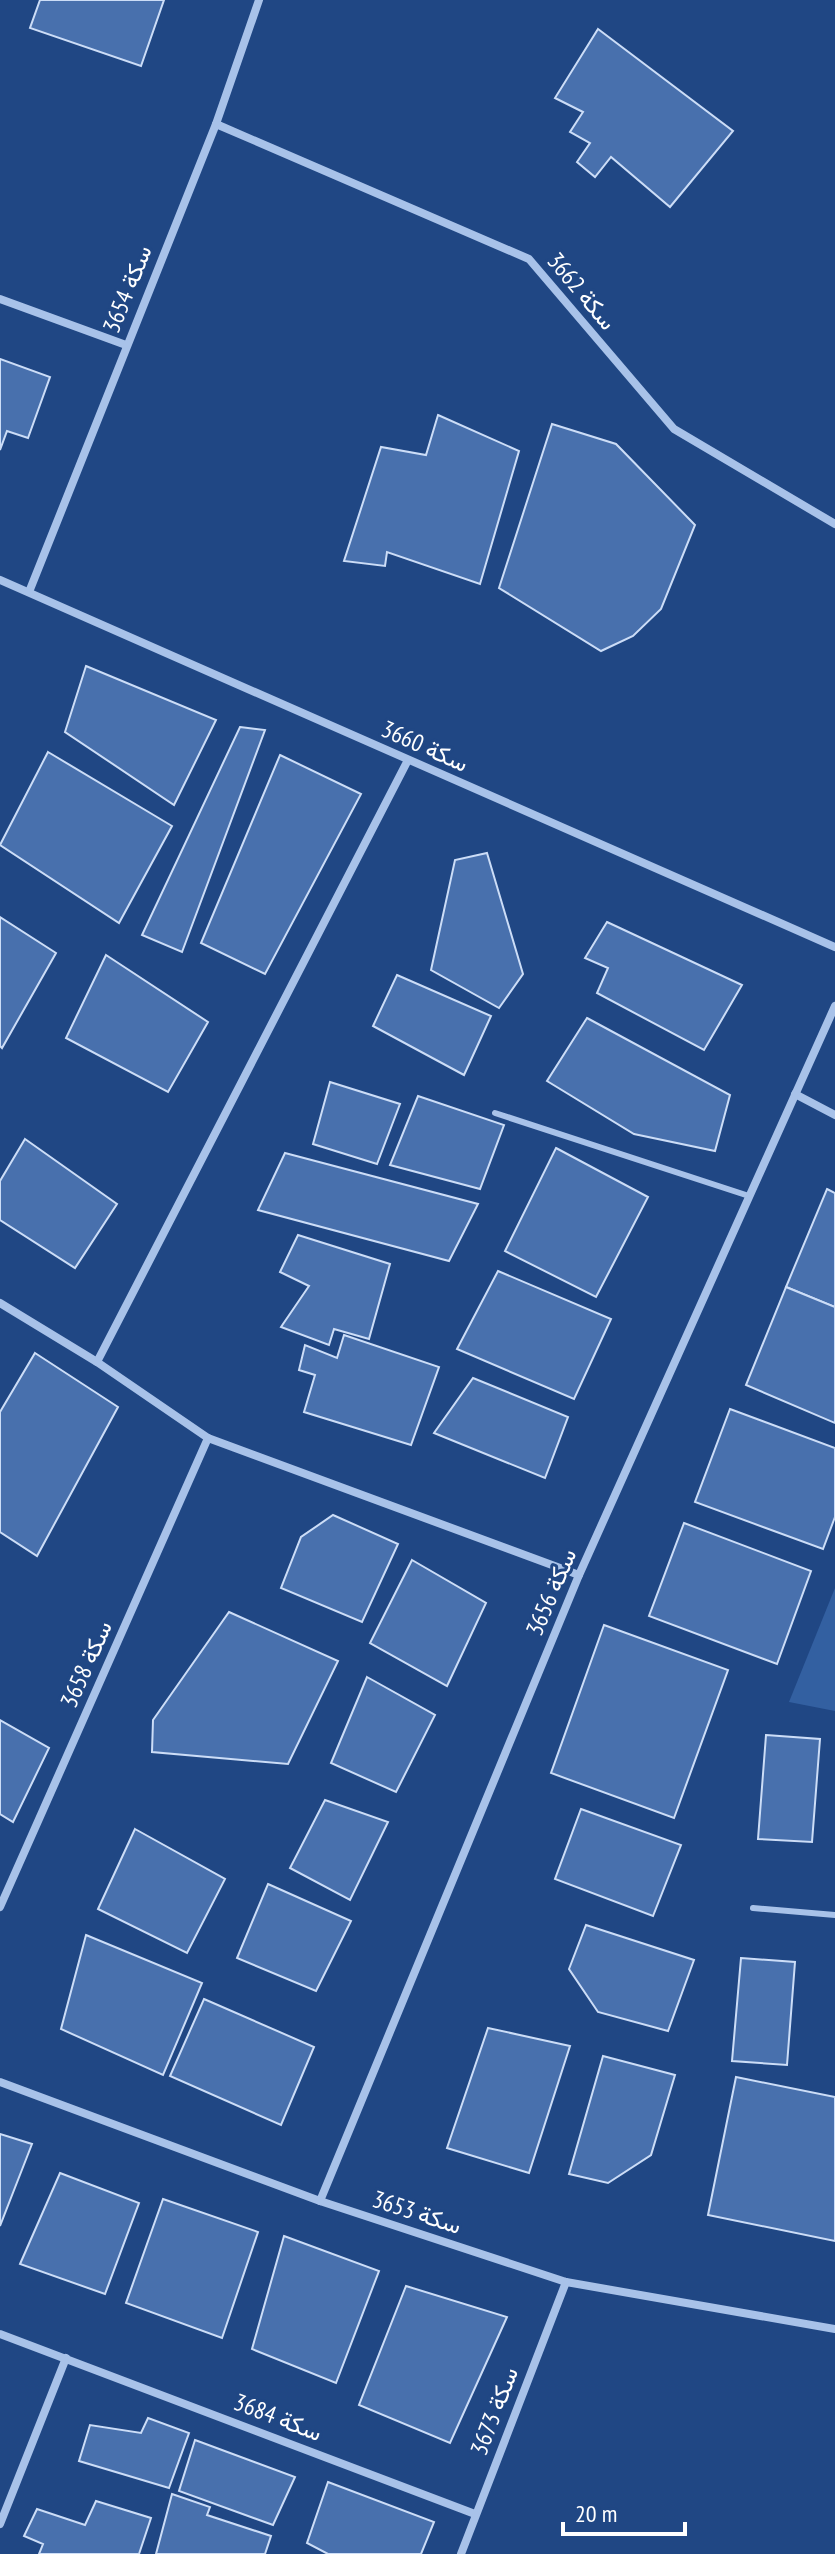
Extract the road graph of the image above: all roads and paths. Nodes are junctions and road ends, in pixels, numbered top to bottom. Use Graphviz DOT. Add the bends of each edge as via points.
graph roads {
  1 [pos="259,0"];
  2 [pos="216,124"];
  3 [pos="0,299"];
  4 [pos="126,345"];
  5 [pos="835,524"];
  6 [pos="1,582"];
  7 [pos="29,592"];
  8 [pos="408,760"];
  9 [pos="835,947"];
  10 [pos="835,1006"];
  11 [pos="795,1094"];
  12 [pos="495,1113"];
  13 [pos="835,1115"];
  14 [pos="749,1196"];
  15 [pos="0,1303"];
  16 [pos="97,1362"];
  17 [pos="208,1438"];
  18 [pos="579,1575"];
  19 [pos="0,1907"];
  20 [pos="753,1908"];
  21 [pos="835,1915"];
  22 [pos="0,2082"];
  23 [pos="320,2201"];
  24 [pos="566,2282"];
  25 [pos="835,2329"];
  26 [pos="0,2334"];
  27 [pos="66,2358"];
  28 [pos="475,2514"];
  29 [pos="0,2524"];
  30 [pos="461,2554"];
  1 -- 2 [label="street, سكة 3654"];
  2 -- 4 [label="street, سكة 3654"];
  2 -- 5 [label="street, سكة 3662" via="529,259 674,429"];
  3 -- 4 [label="street"];
  4 -- 7 [label="street, سكة 3654"];
  6 -- 7 [label="street, سكة 3660"];
  7 -- 8 [label="street, سكة 3660"];
  8 -- 9 [label="street, سكة 3660"];
  8 -- 16 [label="street"];
  10 -- 11 [label="street, سكة 3656"];
  11 -- 13 [label="street"];
  11 -- 14 [label="street, سكة 3656"];
  12 -- 14 [label="lane"];
  14 -- 18 [label="street, سكة 3656"];
  15 -- 16 [label="street"];
  16 -- 17 [label="street"];
  17 -- 18 [label="street"];
  17 -- 19 [label="street, سكة 3658"];
  18 -- 23 [label="street, سكة 3656"];
  20 -- 21 [label="lane"];
  22 -- 23 [label="street, سكة 3653"];
  23 -- 24 [label="street, سكة 3653"];
  24 -- 25 [label="street, سكة 3653"];
  24 -- 28 [label="street, سكة 3673"];
  26 -- 27 [label="street, سكة 3684"];
  27 -- 28 [label="street, سكة 3684"];
  27 -- 29 [label="street"];
  28 -- 30 [label="street, سكة 3673"];
}
